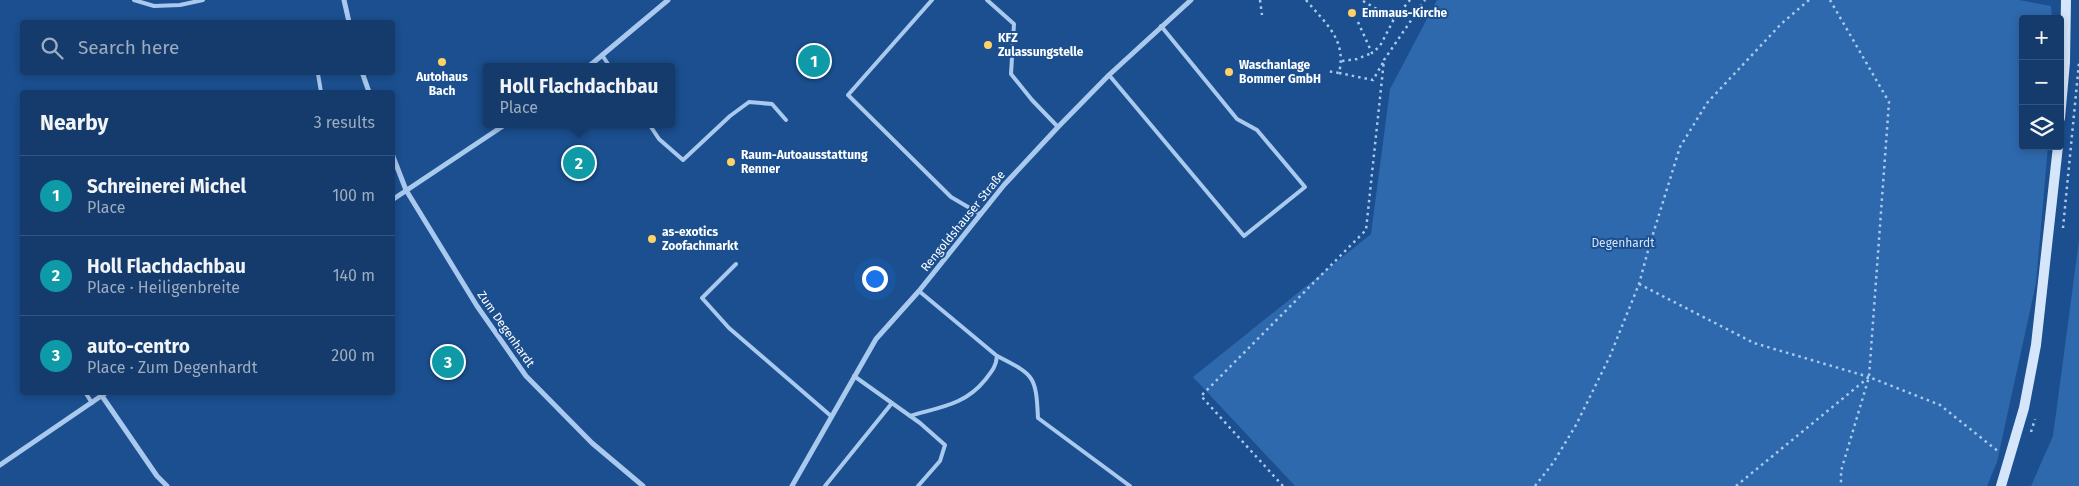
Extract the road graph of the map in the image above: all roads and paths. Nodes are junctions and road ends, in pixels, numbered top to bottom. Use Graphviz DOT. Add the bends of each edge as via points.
graph roads {
  1 [pos="134,0"];
  2 [pos="203,0"];
  3 [pos="344,0"];
  4 [pos="668,0"];
  5 [pos="932,0"];
  6 [pos="987,0"];
  7 [pos="1191,0"];
  8 [pos="1260,0"];
  9 [pos="1306,0"];
  10 [pos="1363,0"];
  11 [pos="1410,0"];
  12 [pos="1425,0"];
  13 [pos="1810,0"];
  14 [pos="1830,0"];
  15 [pos="2066,0"];
  16 [pos="1262,15"];
  17 [pos="1394,18"];
  18 [pos="349,20"];
  19 [pos="1358,22"];
  20 [pos="1161,26"];
  21 [pos="1372,53"];
  22 [pos="602,55"];
  23 [pos="1384,60"];
  24 [pos="1342,61"];
  25 [pos="593,63"];
  26 [pos="607,63"];
  27 [pos="1327,71"];
  28 [pos="1339,73"];
  29 [pos="318,75"];
  30 [pos="363,75"];
  31 [pos="1109,75"];
  32 [pos="321,90"];
  33 [pos="368,90"];
  34 [pos="2061,105"];
  35 [pos="786,120"];
  36 [pos="1058,127"];
  37 [pos="500,128"];
  38 [pos="652,128"];
  39 [pos="2058,150"];
  40 [pos="395,162"];
  41 [pos="406,190"];
  42 [pos="395,198"];
  43 [pos="980,214"];
  44 [pos="736,264"];
  45 [pos="1640,284"];
  46 [pos="919,291"];
  47 [pos="997,356"];
  48 [pos="854,376"];
  49 [pos="1869,377"];
  50 [pos="87,395"];
  51 [pos="102,395"];
  52 [pos="105,395"];
  53 [pos="92,402"];
  54 [pos="892,402"];
  55 [pos="831,416"];
  56 [pos="910,416"];
  57 [pos="2010,460"];
  58 [pos="0,465"];
  59 [pos="166,486"];
  60 [pos="643,486"];
  61 [pos="792,486"];
  62 [pos="825,486"];
  63 [pos="918,486"];
  64 [pos="1130,486"];
  65 [pos="1283,486"];
  66 [pos="1535,486"];
  67 [pos="1736,486"];
  68 [pos="1841,486"];
  69 [pos="2000,486"];
  1 -- 2 [label="lane" via="154,6"];
  3 -- 18 [label="street"];
  4 -- 22 [label="street"];
  5 -- 43 [label="lane" via="848,95 951,197"];
  6 -- 36 [label="lane" via="1014,24 1011,74"];
  7 -- 20 [label="street, Rengoldshauser Straße"];
  8 -- 16 [label="path"];
  9 -- 24 [label="path" via="1340,43"];
  10 -- 17 [label="path"];
  11 -- 17 [label="path"];
  12 -- 23 [label="path"];
  13 -- 45 [label="path" via="1781,24 1707,102 1680,146"];
  14 -- 49 [label="path" via="1889,102"];
  15 -- 34 [label="main road"];
  17 -- 21 [label="path" via="1380,46"];
  19 -- 21 [label="path"];
  20 -- 31 [label="street, Rengoldshauser Straße"];
  20 -- 31 [label="lane" via="1237,119 1257,130 1305,187 1244,236"];
  21 -- 24 [label="path"];
  22 -- 25 [label="street"];
  22 -- 26 [label="lane"];
  23 -- 28 [label="path" via="1373,80"];
  23 -- 65 [label="path" via="1366,230 1201,396"];
  24 -- 28 [label="path"];
  27 -- 28 [label="path"];
  29 -- 32 [label="lane"];
  30 -- 33 [label="street"];
  31 -- 36 [label="street, Rengoldshauser Straße"];
  35 -- 38 [label="lane" via="772,104 749,102 682,160 659,140"];
  36 -- 43 [label="street, Rengoldshauser Straße"];
  37 -- 41 [label="street"];
  39 -- 57 [label="main road" via="2036,344"];
  40 -- 41 [label="street, Zum Degenhardt"];
  41 -- 42 [label="street"];
  41 -- 60 [label="street, Zum Degenhardt" via="477,306 526,376 592,443"];
  43 -- 46 [label="street, Rengoldshauser Straße"];
  44 -- 55 [label="lane" via="702,298 729,328"];
  45 -- 49 [label="path" via="1754,343"];
  45 -- 66 [label="path" via="1576,425"];
  46 -- 47 [label="lane"];
  46 -- 48 [label="street, Rengoldshauser Straße" via="876,339"];
  47 -- 56 [label="lane" via="996,366 977,390 961,402"];
  47 -- 64 [label="lane" via="1025,371 1037,387 1038,418"];
  48 -- 54 [label="lane"];
  48 -- 55 [label="street, Rengoldshauser Straße"];
  49 -- 57 [label="path" via="1940,405"];
  49 -- 67 [label="path"];
  49 -- 68 [label="path" via="1841,471"];
  50 -- 53 [label="lane"];
  51 -- 53 [label="street"];
  52 -- 59 [label="street"];
  53 -- 58 [label="street"];
  54 -- 56 [label="lane"];
  54 -- 62 [label="lane"];
  55 -- 61 [label="street, Rengoldshauser Straße"];
  56 -- 63 [label="lane" via="945,445 940,461"];
  57 -- 69 [label="main road"];
}
